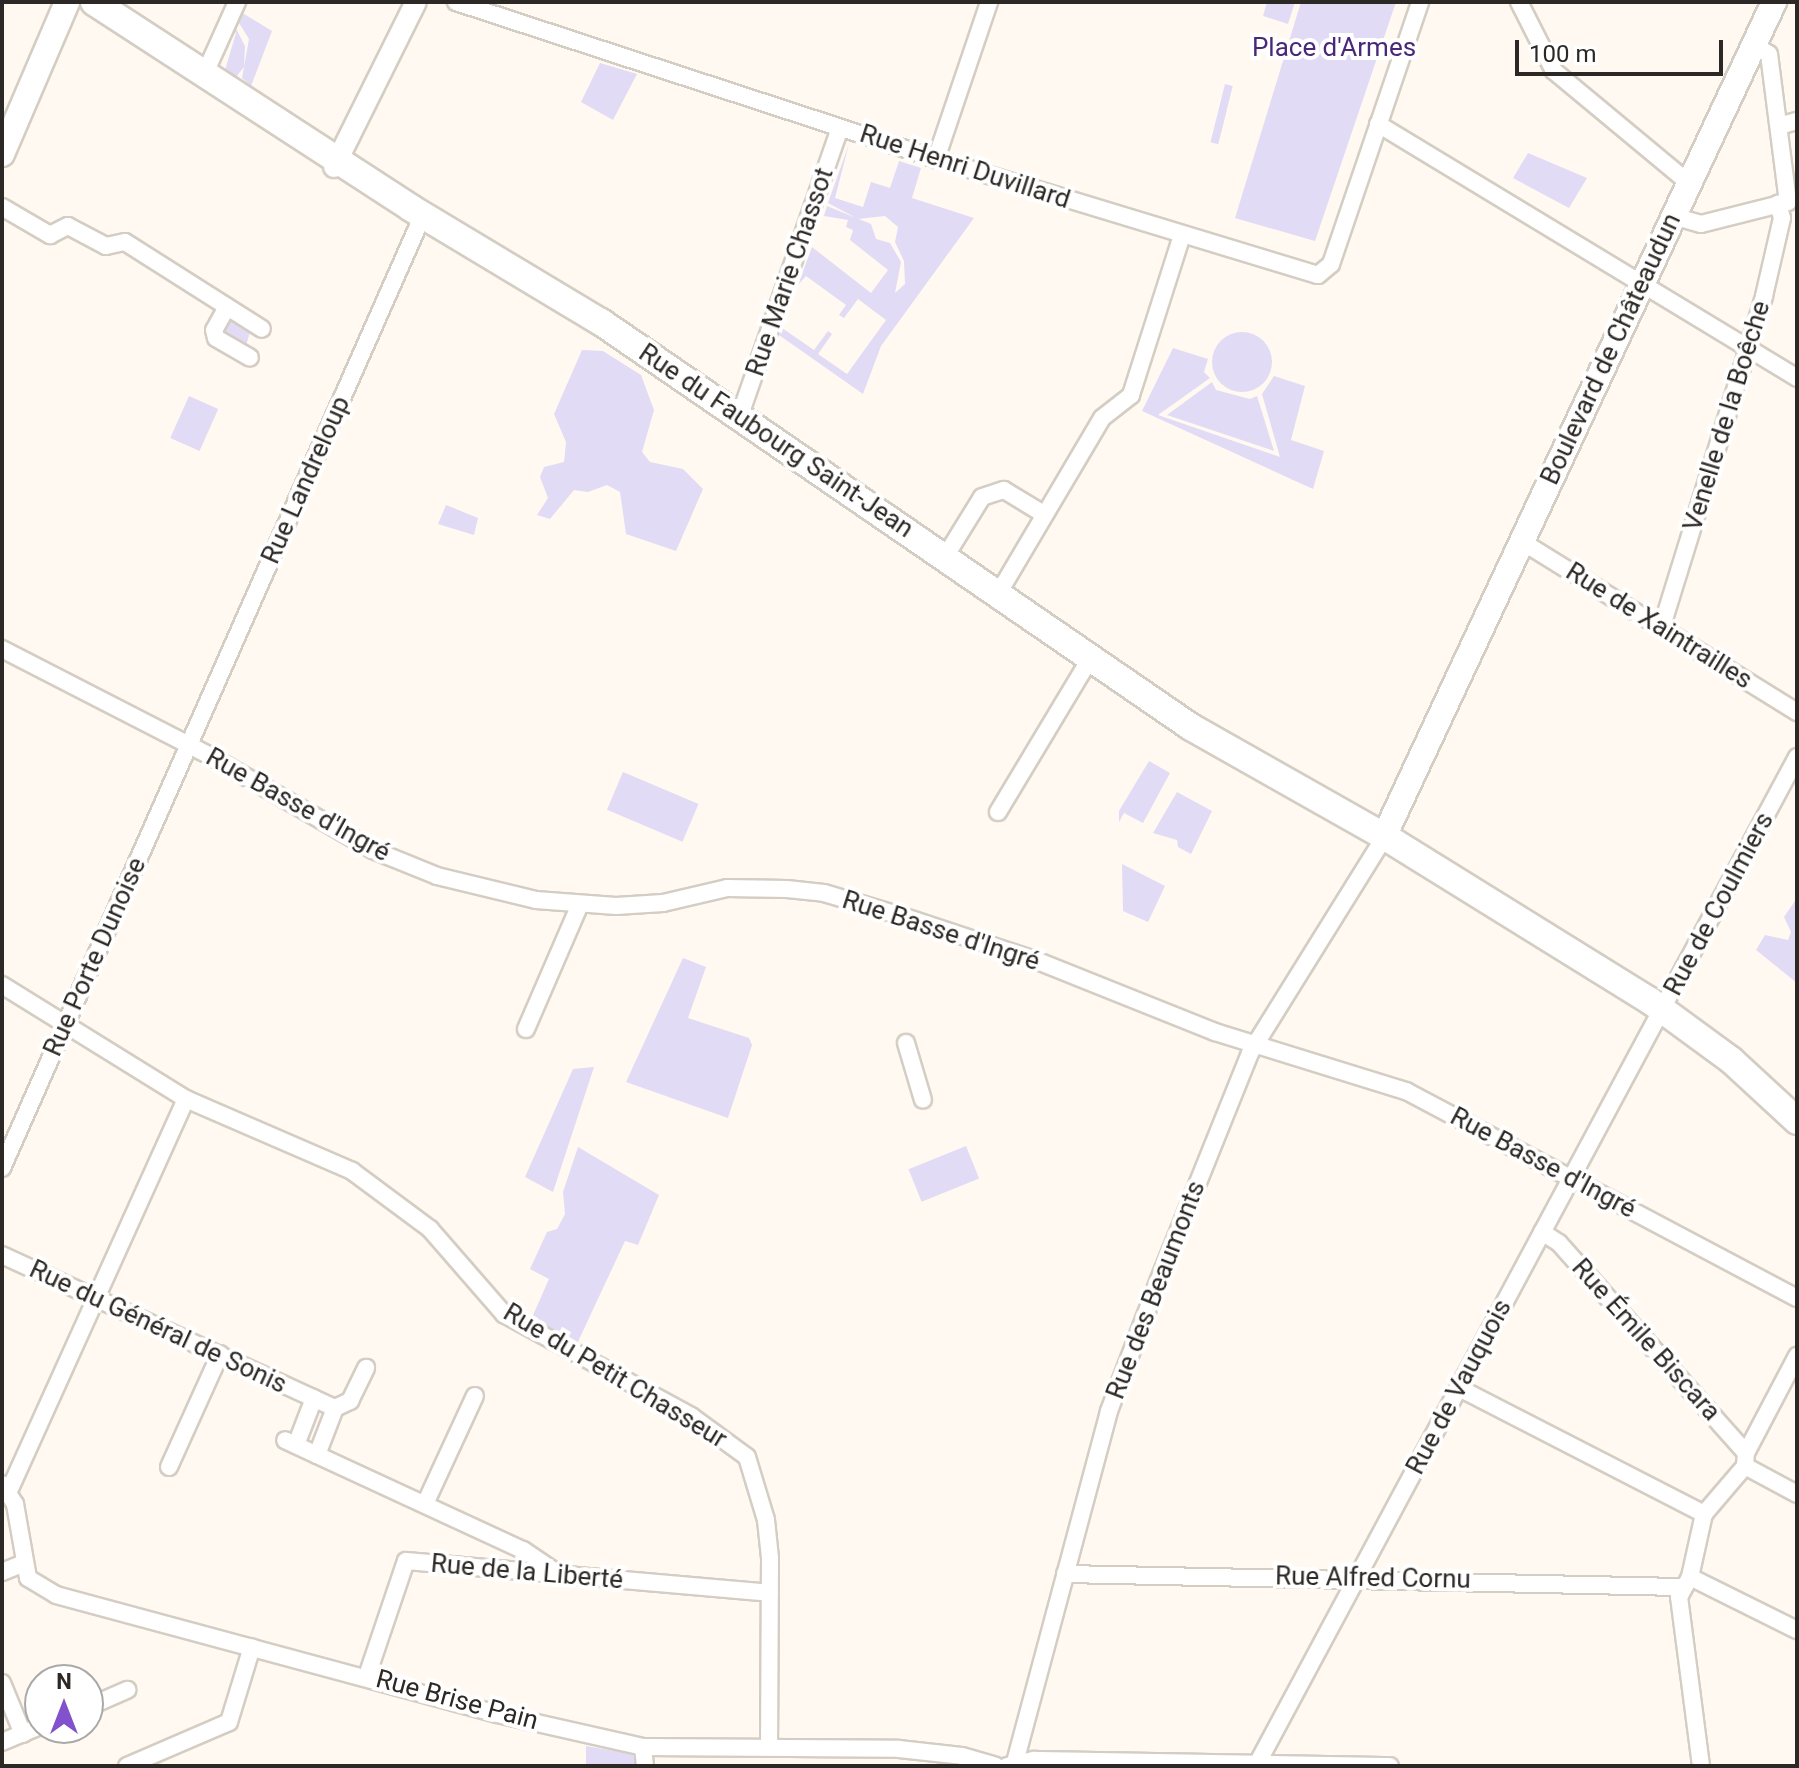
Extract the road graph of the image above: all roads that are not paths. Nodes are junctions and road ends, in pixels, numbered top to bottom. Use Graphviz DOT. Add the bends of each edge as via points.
graph roads {
  1 [pos="237,2"];
  2 [pos="416,2"];
  3 [pos="456,2"];
  4 [pos="989,2"];
  5 [pos="1420,2"];
  6 [pos="1519,2"];
  7 [pos="1774,2"];
  8 [pos="76,4"];
  9 [pos="1754,45"];
  10 [pos="206,71"];
  11 [pos="1797,121"];
  12 [pos="1378,124"];
  13 [pos="1779,126"];
  14 [pos="840,128"];
  15 [pos="2,154"];
  16 [pos="335,155"];
  17 [pos="936,159"];
  18 [pos="1689,183"];
  19 [pos="1791,203"];
  20 [pos="2,207"];
  21 [pos="423,215"];
  22 [pos="1673,216"];
  23 [pos="1182,235"];
  24 [pos="1642,283"];
  25 [pos="227,307"];
  26 [pos="262,329"];
  27 [pos="1747,348"];
  28 [pos="250,358"];
  29 [pos="1797,378"];
  30 [pos="740,415"];
  31 [pos="1042,513"];
  32 [pos="1521,541"];
  33 [pos="943,556"];
  34 [pos="998,594"];
  35 [pos="1662,626"];
  36 [pos="2,649"];
  37 [pos="1090,659"];
  38 [pos="1797,712"];
  39 [pos="1206,736"];
  40 [pos="190,746"];
  41 [pos="1797,757"];
  42 [pos="998,812"];
  43 [pos="1378,836"];
  44 [pos="580,904"];
  45 [pos="2,985"];
  46 [pos="1663,1009"];
  47 [pos="65,1023"];
  48 [pos="526,1029"];
  49 [pos="906,1043"];
  50 [pos="1256,1043"];
  51 [pos="186,1099"];
  52 [pos="923,1100"];
  53 [pos="1797,1121"];
  54 [pos="2,1168"];
  55 [pos="1571,1179"];
  56 [pos="1542,1232"];
  57 [pos="2,1255"];
  58 [pos="95,1297"];
  59 [pos="1797,1298"];
  60 [pos="220,1354"];
  61 [pos="1797,1356"];
  62 [pos="366,1368"];
  63 [pos="1459,1388"];
  64 [pos="475,1396"];
  65 [pos="314,1398"];
  66 [pos="335,1408"];
  67 [pos="317,1455"];
  68 [pos="1746,1459"];
  69 [pos="169,1467"];
  70 [pos="6,1488"];
  71 [pos="1797,1494"];
  72 [pos="425,1504"];
  73 [pos="1704,1514"];
  74 [pos="22,1564"];
  75 [pos="2,1572"];
  76 [pos="560,1574"];
  77 [pos="1065,1574"];
  78 [pos="1356,1577"];
  79 [pos="1686,1582"];
  80 [pos="770,1593"];
  81 [pos="1797,1630"];
  82 [pos="252,1647"];
  83 [pos="367,1676"];
  84 [pos="2,1683"];
  85 [pos="127,1690"];
  86 [pos="104,1700"];
  87 [pos="23,1734"];
  88 [pos="2,1742"];
  89 [pos="769,1745"];
  90 [pos="643,1747"];
  91 [pos="899,1758"];
  92 [pos="1008,1765"];
  93 [pos="1257,1765"];
  94 [pos="127,1766"];
  95 [pos="645,1766"];
  96 [pos="1390,1766"];
  97 [pos="1701,1766"];
  1 -- 10 [label="street"];
  2 -- 16 [label="street"];
  3 -- 14 [label="street, Rue Henri Duvillard"];
  4 -- 17 [label="street"];
  5 -- 12 [label="street"];
  6 -- 18 [label="street" via="1554,71"];
  7 -- 9 [label="main road, Boulevard de Châteaudun"];
  8 -- 10 [label="main road"];
  8 -- 15 [label="main road"];
  8 -- 16 [label="main road"];
  9 -- 13 [label="street, Venelle de la Boêche" via="1769,54"];
  9 -- 18 [label="main road, Boulevard de Châteaudun"];
  10 -- 16 [label="main road"];
  11 -- 13 [label="street"];
  12 -- 23 [label="street, Rue Henri Duvillard" via="1324,274"];
  12 -- 24 [label="street"];
  13 -- 19 [label="street, Venelle de la Boêche"];
  14 -- 17 [label="street, Rue Henri Duvillard"];
  14 -- 30 [label="street, Rue Marie Chassot"];
  16 -- 21 [label="main road, Rue du Faubourg Saint-Jean"];
  17 -- 23 [label="street, Rue Henri Duvillard"];
  18 -- 22 [label="main road, Boulevard de Châteaudun"];
  19 -- 22 [label="street" via="1701,224"];
  19 -- 27 [label="street, Venelle de la Boêche"];
  20 -- 25 [label="street" via="50,235 68,226 106,246 125,242"];
  21 -- 30 [label="main road, Rue du Faubourg Saint-Jean" via="601,322"];
  21 -- 40 [label="street, Rue Landreloup"];
  22 -- 24 [label="main road, Boulevard de Châteaudun"];
  23 -- 31 [label="street" via="1131,395 1102,418 1063,489 1052,495"];
  24 -- 27 [label="street"];
  24 -- 32 [label="main road, Boulevard de Châteaudun"];
  25 -- 26 [label="street"];
  25 -- 28 [label="street" via="214,330 216,338"];
  27 -- 29 [label="street"];
  27 -- 35 [label="street, Venelle de la Boêche"];
  30 -- 33 [label="main road, Rue du Faubourg Saint-Jean"];
  31 -- 33 [label="street" via="1004,490 982,497"];
  31 -- 34 [label="street" via="1029,548"];
  32 -- 35 [label="street, Rue de Xaintrailles"];
  32 -- 43 [label="main road, Boulevard de Châteaudun"];
  33 -- 34 [label="main road, Rue du Faubourg Saint-Jean"];
  34 -- 37 [label="main road, Rue du Faubourg Saint-Jean"];
  35 -- 38 [label="street, Rue de Xaintrailles"];
  36 -- 40 [label="street, Rue Basse d'Ingré"];
  37 -- 39 [label="main road, Rue du Faubourg Saint-Jean"];
  37 -- 42 [label="street"];
  39 -- 43 [label="main road, Rue du Faubourg Saint-Jean"];
  39 -- 43 [label="main road, Rue du Faubourg Saint-Jean" via="1263,778"];
  40 -- 44 [label="street, Rue Basse d'Ingré" via="373,850 437,876 494,892"];
  40 -- 47 [label="street, Rue Porte Dunoise"];
  41 -- 46 [label="street, Rue de Coulmiers"];
  43 -- 46 [label="main road, Rue du Faubourg Saint-Jean"];
  43 -- 50 [label="street, Rue des Beaumonts"];
  44 -- 48 [label="street"];
  44 -- 50 [label="street, Rue Basse d'Ingré" via="663,903 727,888 824,893 1035,960 1141,1005"];
  45 -- 47 [label="street, Rue du Petit Chasseur"];
  46 -- 53 [label="main road, Rue du Faubourg Saint-Jean" via="1731,1060"];
  46 -- 55 [label="street, Rue de Vauquois"];
  47 -- 51 [label="street, Rue du Petit Chasseur"];
  47 -- 54 [label="street, Rue Porte Dunoise"];
  49 -- 52 [label="street"];
  50 -- 55 [label="street, Rue Basse d'Ingré" via="1406,1091"];
  50 -- 77 [label="street, Rue des Beaumonts" via="1120,1381"];
  51 -- 58 [label="street"];
  51 -- 80 [label="street, Rue du Petit Chasseur" via="352,1171 430,1229 504,1314 691,1416 747,1457 766,1520"];
  55 -- 56 [label="street, Rue de Vauquois"];
  55 -- 59 [label="street, Rue Basse d'Ingré"];
  56 -- 63 [label="street, Rue de Vauquois"];
  56 -- 68 [label="street, Rue Émile Biscara" via="1559,1243"];
  57 -- 58 [label="street, Rue du Général de Sonis"];
  58 -- 60 [label="street, Rue du Général de Sonis"];
  58 -- 70 [label="street"];
  60 -- 65 [label="street, Rue du Général de Sonis"];
  60 -- 69 [label="street"];
  61 -- 68 [label="street"];
  62 -- 66 [label="street" via="350,1401"];
  63 -- 73 [label="street"];
  63 -- 78 [label="street, Rue de Vauquois"];
  64 -- 72 [label="street"];
  65 -- 66 [label="street, Rue du Général de Sonis"];
  65 -- 67 [label="street" via="290,1443"];
  66 -- 67 [label="street"];
  67 -- 72 [label="street"];
  68 -- 71 [label="street"];
  68 -- 73 [label="street"];
  70 -- 74 [label="street"];
  72 -- 76 [label="street" via="523,1550"];
  73 -- 79 [label="street"];
  74 -- 75 [label="street"];
  74 -- 82 [label="street, Rue Brise Pain" via="28,1578 56,1595"];
  76 -- 80 [label="street, Rue de la Liberté"];
  76 -- 83 [label="street, Rue de la Liberté" via="406,1561"];
  77 -- 78 [label="street, Rue Alfred Cornu"];
  77 -- 92 [label="street, Rue des Beaumonts"];
  78 -- 79 [label="street, Rue Alfred Cornu"];
  78 -- 93 [label="street, Rue de Vauquois"];
  79 -- 81 [label="street"];
  79 -- 97 [label="street"];
  80 -- 89 [label="street, Rue du Petit Chasseur"];
  82 -- 83 [label="street, Rue Brise Pain"];
  82 -- 94 [label="street" via="229,1722"];
  83 -- 90 [label="street, Rue Brise Pain" via="497,1714"];
  84 -- 87 [label="street"];
  85 -- 86 [label="street"];
  87 -- 88 [label="street"];
  89 -- 90 [label="street, Rue Brise Pain"];
  89 -- 91 [label="street, Rue Brise Pain"];
  90 -- 95 [label="street"];
  91 -- 92 [label="street, Rue Brise Pain" via="962,1756"];
  92 -- 93 [label="street, Rue Brise Pain"];
  93 -- 96 [label="street, Rue Brise Pain"];
}
